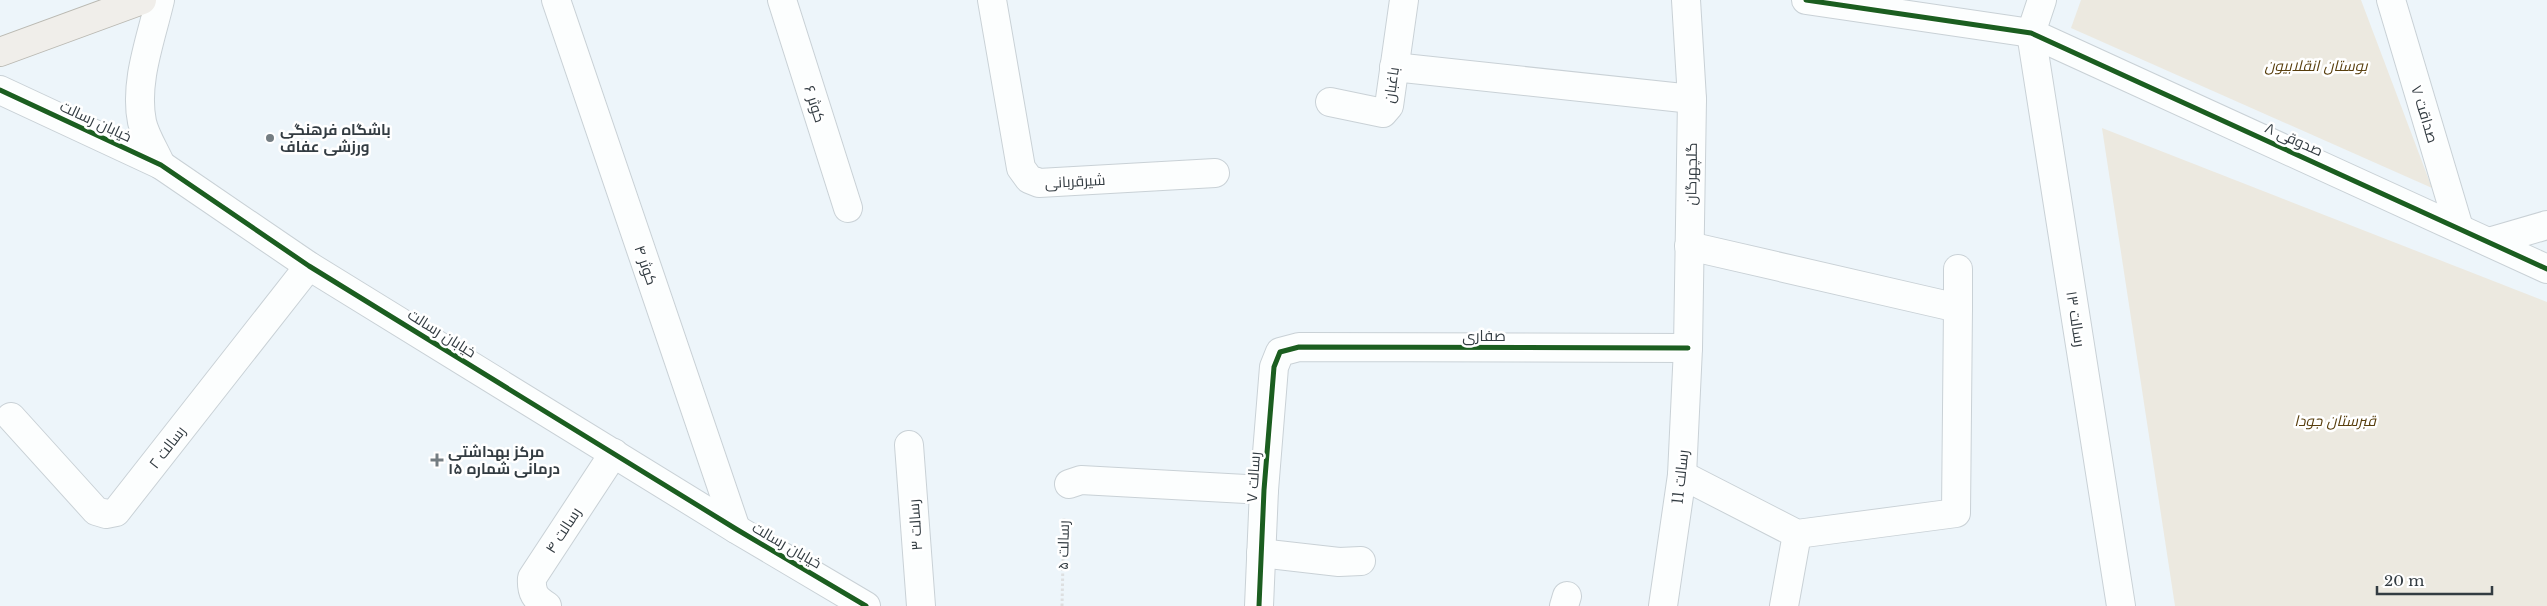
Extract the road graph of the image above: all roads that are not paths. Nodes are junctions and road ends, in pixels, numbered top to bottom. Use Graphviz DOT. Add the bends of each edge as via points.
graph roads {
  1 [pos="142,0"];
  2 [pos="160,0"];
  3 [pos="556,0"];
  4 [pos="782,0"];
  5 [pos="992,0"];
  6 [pos="1404,0"];
  7 [pos="1686,0"];
  8 [pos="1806,0"];
  9 [pos="2042,0"];
  10 [pos="2390,0"];
  11 [pos="2031,33"];
  12 [pos="0,52"];
  13 [pos="1394,67"];
  14 [pos="0,90"];
  15 [pos="1692,99"];
  16 [pos="1330,102"];
  17 [pos="161,165"];
  18 [pos="1216,172"];
  19 [pos="848,208"];
  20 [pos="2547,224"];
  21 [pos="2459,228"];
  22 [pos="2489,242"];
  23 [pos="1689,246"];
  24 [pos="310,266"];
  25 [pos="1958,269"];
  26 [pos="2547,269"];
  27 [pos="1958,308"];
  28 [pos="1688,348"];
  29 [pos="1280,352"];
  30 [pos="11,417"];
  31 [pos="909,445"];
  32 [pos="614,453"];
  33 [pos="1682,475"];
  34 [pos="1069,484"];
  35 [pos="1264,490"];
  36 [pos="736,530"];
  37 [pos="1797,534"];
  38 [pos="1261,553"];
  39 [pos="1361,560"];
  40 [pos="547,606"];
  41 [pos="866,606"];
  42 [pos="921,606"];
  43 [pos="1259,606"];
  44 [pos="1663,606"];
  45 [pos="1784,606"];
  46 [pos="2121,606"];
  1 -- 12 [label="main road"];
  2 -- 17 [label="street, خیابان رسالت" via="140,97 142,123"];
  3 -- 36 [label="street, کوثر ۴"];
  4 -- 19 [label="street, کوثر ۶"];
  5 -- 18 [label="street, شیرقربانی" via="1021,168 1029,178 1039,183"];
  6 -- 13 [label="street, باغبان"];
  7 -- 15 [label="street, گلچهرگان"];
  8 -- 11 [label="street, صدوقی ۸"];
  9 -- 11 [label="street"];
  10 -- 21 [label="street, صداقت ۷"];
  11 -- 21 [label="street, صدوقی ۸"];
  11 -- 46 [label="street, رسالت ۱۳"];
  13 -- 15 [label="street"];
  13 -- 16 [label="street, باغبان" via="1387,111 1383,113"];
  14 -- 17 [label="street, خیابان رسالت"];
  15 -- 23 [label="street, گلچهرگان"];
  17 -- 24 [label="street, خیابان رسالت"];
  20 -- 22 [label="street"];
  21 -- 22 [label="street, صدوقی ۸"];
  22 -- 26 [label="street, صدوقی ۸"];
  23 -- 27 [label="street"];
  23 -- 28 [label="street, گلچهرگان"];
  24 -- 30 [label="street, رسالت ۲" via="116,512 96,511"];
  24 -- 32 [label="street, خیابان رسالت"];
  25 -- 27 [label="street"];
  27 -- 37 [label="street" via="1956,513"];
  28 -- 29 [label="street, صفاری" via="1298,347"];
  28 -- 33 [label="street, رسالت 11"];
  29 -- 35 [label="street, رسالت ۷" via="1274,367"];
  31 -- 42 [label="street, رسالت ۳"];
  32 -- 36 [label="street, خیابان رسالت"];
  32 -- 40 [label="street, رسالت ۴" via="532,578 531,590 536,599"];
  33 -- 37 [label="street"];
  33 -- 44 [label="street, رسالت 11"];
  34 -- 35 [label="street" via="1081,480"];
  35 -- 38 [label="street, رسالت ۷"];
  36 -- 41 [label="street, خیابان رسالت"];
  37 -- 45 [label="street"];
  38 -- 39 [label="street" via="1339,562"];
  38 -- 43 [label="street, رسالت ۷"];
}
